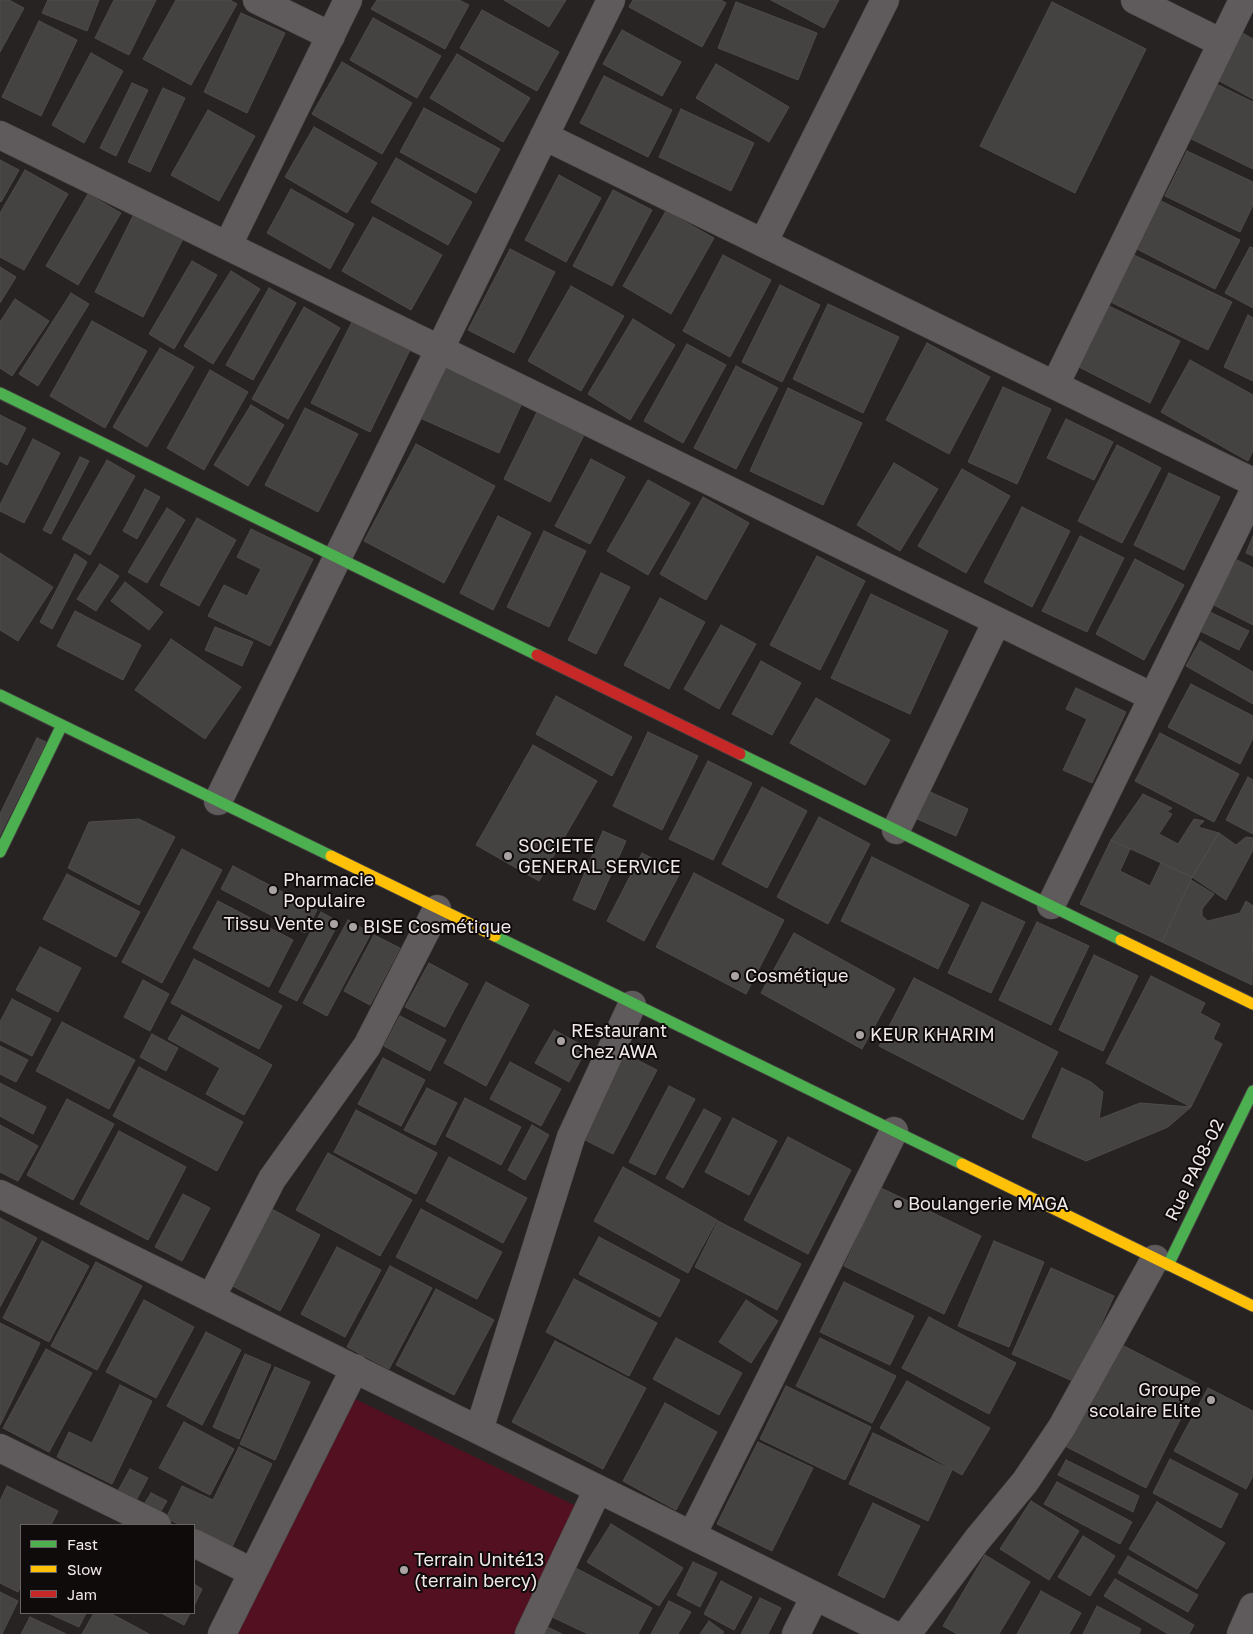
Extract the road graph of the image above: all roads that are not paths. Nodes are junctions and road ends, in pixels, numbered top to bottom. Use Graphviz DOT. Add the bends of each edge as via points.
graph roads {
  1 [pos="256,0"];
  2 [pos="348,0"];
  3 [pos="611,0"];
  4 [pos="885,0"];
  5 [pos="1135,0"];
  6 [pos="1243,0"];
  7 [pos="331,36"];
  8 [pos="1222,42"];
  9 [pos="0,135"];
  10 [pos="544,136"];
  11 [pos="763,243"];
  12 [pos="228,245"];
  13 [pos="440,349"];
  14 [pos="1055,385"];
  15 [pos="0,393"];
  16 [pos="1253,482"];
  17 [pos="1253,492"];
  18 [pos="338,557"];
  19 [pos="997,620"];
  20 [pos="0,695"];
  21 [pos="1153,697"];
  22 [pos="62,725"];
  23 [pos="218,801"];
  24 [pos="896,830"];
  25 [pos="0,852"];
  26 [pos="1051,905"];
  27 [pos="437,909"];
  28 [pos="1253,1004"];
  29 [pos="632,1005"];
  30 [pos="1253,1091"];
  31 [pos="894,1131"];
  32 [pos="0,1194"];
  33 [pos="1162,1262"];
  34 [pos="210,1298"];
  35 [pos="1253,1306"];
  36 [pos="355,1368"];
  37 [pos="479,1430"];
  38 [pos="0,1448"];
  39 [pos="598,1489"];
  40 [pos="155,1524"];
  41 [pos="692,1535"];
  42 [pos="195,1544"];
  43 [pos="252,1572"];
  44 [pos="815,1596"];
  45 [pos="1253,1607"];
  46 [pos="222,1634"];
  47 [pos="529,1634"];
  48 [pos="796,1634"];
  49 [pos="892,1634"];
  50 [pos="906,1634"];
  51 [pos="1242,1634"];
  1 -- 7 [label="street"];
  2 -- 7 [label="street"];
  3 -- 10 [label="street"];
  4 -- 11 [label="street"];
  5 -- 8 [label="street"];
  6 -- 8 [label="street"];
  7 -- 12 [label="street"];
  8 -- 14 [label="street"];
  9 -- 12 [label="street"];
  10 -- 11 [label="street"];
  10 -- 13 [label="street"];
  11 -- 14 [label="street"];
  12 -- 13 [label="street"];
  13 -- 18 [label="street"];
  13 -- 19 [label="street"];
  14 -- 16 [label="street"];
  15 -- 18 [label="street"];
  17 -- 21 [label="street"];
  18 -- 23 [label="street"];
  18 -- 24 [label="street"];
  19 -- 21 [label="street"];
  19 -- 24 [label="street"];
  20 -- 22 [label="street"];
  21 -- 26 [label="street"];
  22 -- 23 [label="street"];
  22 -- 25 [label="street"];
  23 -- 27 [label="street"];
  24 -- 26 [label="street"];
  26 -- 28 [label="street"];
  27 -- 29 [label="street"];
  27 -- 34 [label="street" via="367,1046 272,1178"];
  29 -- 31 [label="street"];
  29 -- 37 [label="street" via="571,1137"];
  30 -- 33 [label="street, Rue PA08-02"];
  31 -- 33 [label="street"];
  31 -- 41 [label="street"];
  32 -- 34 [label="street"];
  33 -- 35 [label="street"];
  33 -- 50 [label="street" via="1025,1482"];
  34 -- 36 [label="street"];
  36 -- 37 [label="street"];
  36 -- 43 [label="street"];
  37 -- 39 [label="street"];
  38 -- 40 [label="street"];
  39 -- 41 [label="street"];
  39 -- 47 [label="street"];
  41 -- 44 [label="street"];
  42 -- 43 [label="street"];
  43 -- 46 [label="street"];
  44 -- 48 [label="street"];
  44 -- 49 [label="street"];
  45 -- 51 [label="street"];
}
